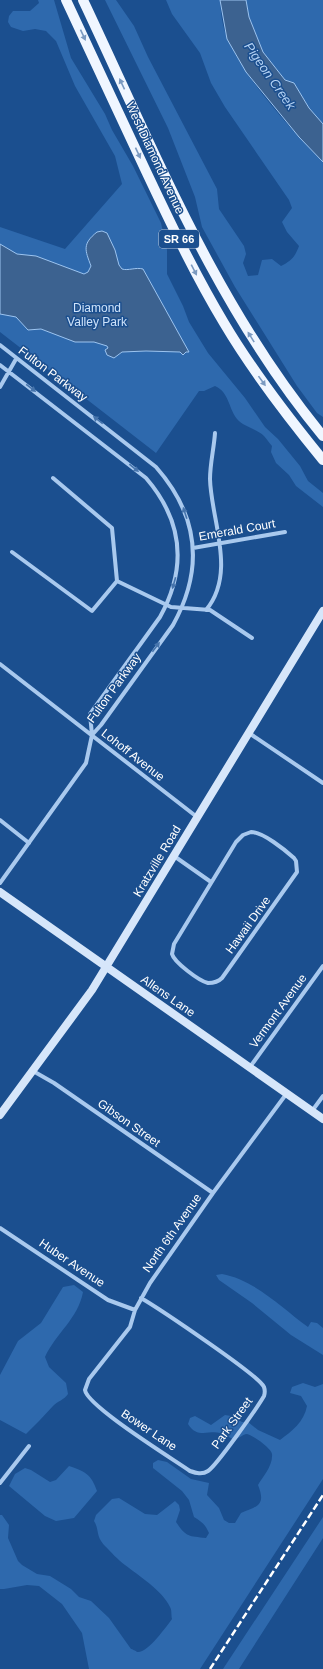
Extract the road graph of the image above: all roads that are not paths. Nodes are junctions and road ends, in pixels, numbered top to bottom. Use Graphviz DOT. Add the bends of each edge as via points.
graph roads {
  1 [pos="66,0"];
  2 [pos="84,0"];
  3 [pos="0,345"];
  4 [pos="16,358"];
  5 [pos="0,365"];
  6 [pos="8,372"];
  7 [pos="0,387"];
  8 [pos="215,433"];
  9 [pos="323,436"];
  10 [pos="323,460"];
  11 [pos="53,478"];
  12 [pos="285,532"];
  13 [pos="220,544"];
  14 [pos="193,548"];
  15 [pos="12,552"];
  16 [pos="117,580"];
  17 [pos="167,605"];
  18 [pos="182,608"];
  19 [pos="206,610"];
  20 [pos="323,611"];
  21 [pos="252,638"];
  22 [pos="0,664"];
  23 [pos="249,733"];
  24 [pos="92,735"];
  25 [pos="323,783"];
  26 [pos="197,817"];
  27 [pos="0,820"];
  28 [pos="29,843"];
  29 [pos="173,856"];
  30 [pos="211,882"];
  31 [pos="0,883"];
  32 [pos="0,892"];
  33 [pos="323,966"];
  34 [pos="106,967"];
  35 [pos="250,1067"];
  36 [pos="33,1071"];
  37 [pos="287,1093"];
  38 [pos="323,1096"];
  39 [pos="312,1111"];
  40 [pos="0,1115"];
  41 [pos="323,1119"];
  42 [pos="213,1193"];
  43 [pos="0,1228"];
  44 [pos="141,1298"];
  45 [pos="135,1310"];
  46 [pos="84,1390"];
  47 [pos="29,1446"];
  48 [pos="209,1470"];
  49 [pos="0,1483"];
  1 -- 10 [label="main road, West Diamond Avenue / SR 66, one-way" via="169,220 224,324 291,421"];
  9 -- 2 [label="main road, West Diamond Avenue / SR 66, one-way" via="282,384 216,278 187,222"];
  3 -- 4 [label="street, Fulton Parkway"];
  4 -- 6 [label="street"];
  14 -- 4 [label="street, Fulton Parkway, one-way" via="183,506 169,482 156,467"];
  5 -- 6 [label="street, Fulton Parkway"];
  6 -- 7 [label="street"];
  6 -- 17 [label="street, Fulton Parkway, one-way" via="134,468 157,491 169,512 178,549 177,571"];
  8 -- 13 [label="street" via="210,479"];
  11 -- 16 [label="street" via="112,528"];
  12 -- 13 [label="street, Emerald Court"];
  13 -- 14 [label="street, Emerald Court"];
  13 -- 19 [label="street" via="222,558 219,584"];
  14 -- 18 [label="street, Fulton Parkway" via="192,573"];
  15 -- 16 [label="street" via="92,611"];
  16 -- 17 [label="street"];
  17 -- 18 [label="street"];
  17 -- 24 [label="street, Fulton Parkway" via="90,714"];
  18 -- 19 [label="street"];
  24 -- 18 [label="street, Fulton Parkway, one-way" via="173,625"];
  19 -- 21 [label="street" via="216,613"];
  20 -- 23 [label="main road, Kratzville Road"];
  22 -- 24 [label="street, Lohoff Avenue"];
  23 -- 25 [label="street"];
  23 -- 26 [label="main road, Kratzville Road"];
  24 -- 26 [label="street, Lohoff Avenue"];
  24 -- 28 [label="street" via="86,763"];
  26 -- 29 [label="main road, Kratzville Road"];
  27 -- 28 [label="street"];
  28 -- 31 [label="street"];
  29 -- 30 [label="street"];
  29 -- 34 [label="main road, Kratzville Road"];
  30 -- 30 [label="street, Hawaii Drive" via="174,944 172,954 177,963 209,983 222,978 296,876 298,868 290,854 263,836 251,832 241,837"];
  32 -- 34 [label="main road, Allens Lane"];
  33 -- 35 [label="street, Vermont Avenue"];
  34 -- 35 [label="main road, Allens Lane"];
  34 -- 36 [label="main road, Kratzville Road"];
  35 -- 37 [label="main road, Allens Lane"];
  36 -- 40 [label="main road, Kratzville Road"];
  36 -- 42 [label="street, Gibson Street"];
  37 -- 39 [label="main road, Allens Lane"];
  37 -- 42 [label="street, North 6th Avenue"];
  38 -- 39 [label="street"];
  39 -- 41 [label="main road, Allens Lane"];
  42 -- 44 [label="street, North 6th Avenue"];
  43 -- 45 [label="street, Huber Avenue" via="108,1300"];
  44 -- 45 [label="street, North 6th Avenue"];
  44 -- 48 [label="street, Park Street" via="243,1368 265,1389 264,1396"];
  45 -- 46 [label="street, North 6th Avenue" via="130,1327 88,1379"];
  46 -- 48 [label="street, Bower Lane" via="97,1407 190,1470 200,1474"];
  47 -- 49 [label="street"];
}
